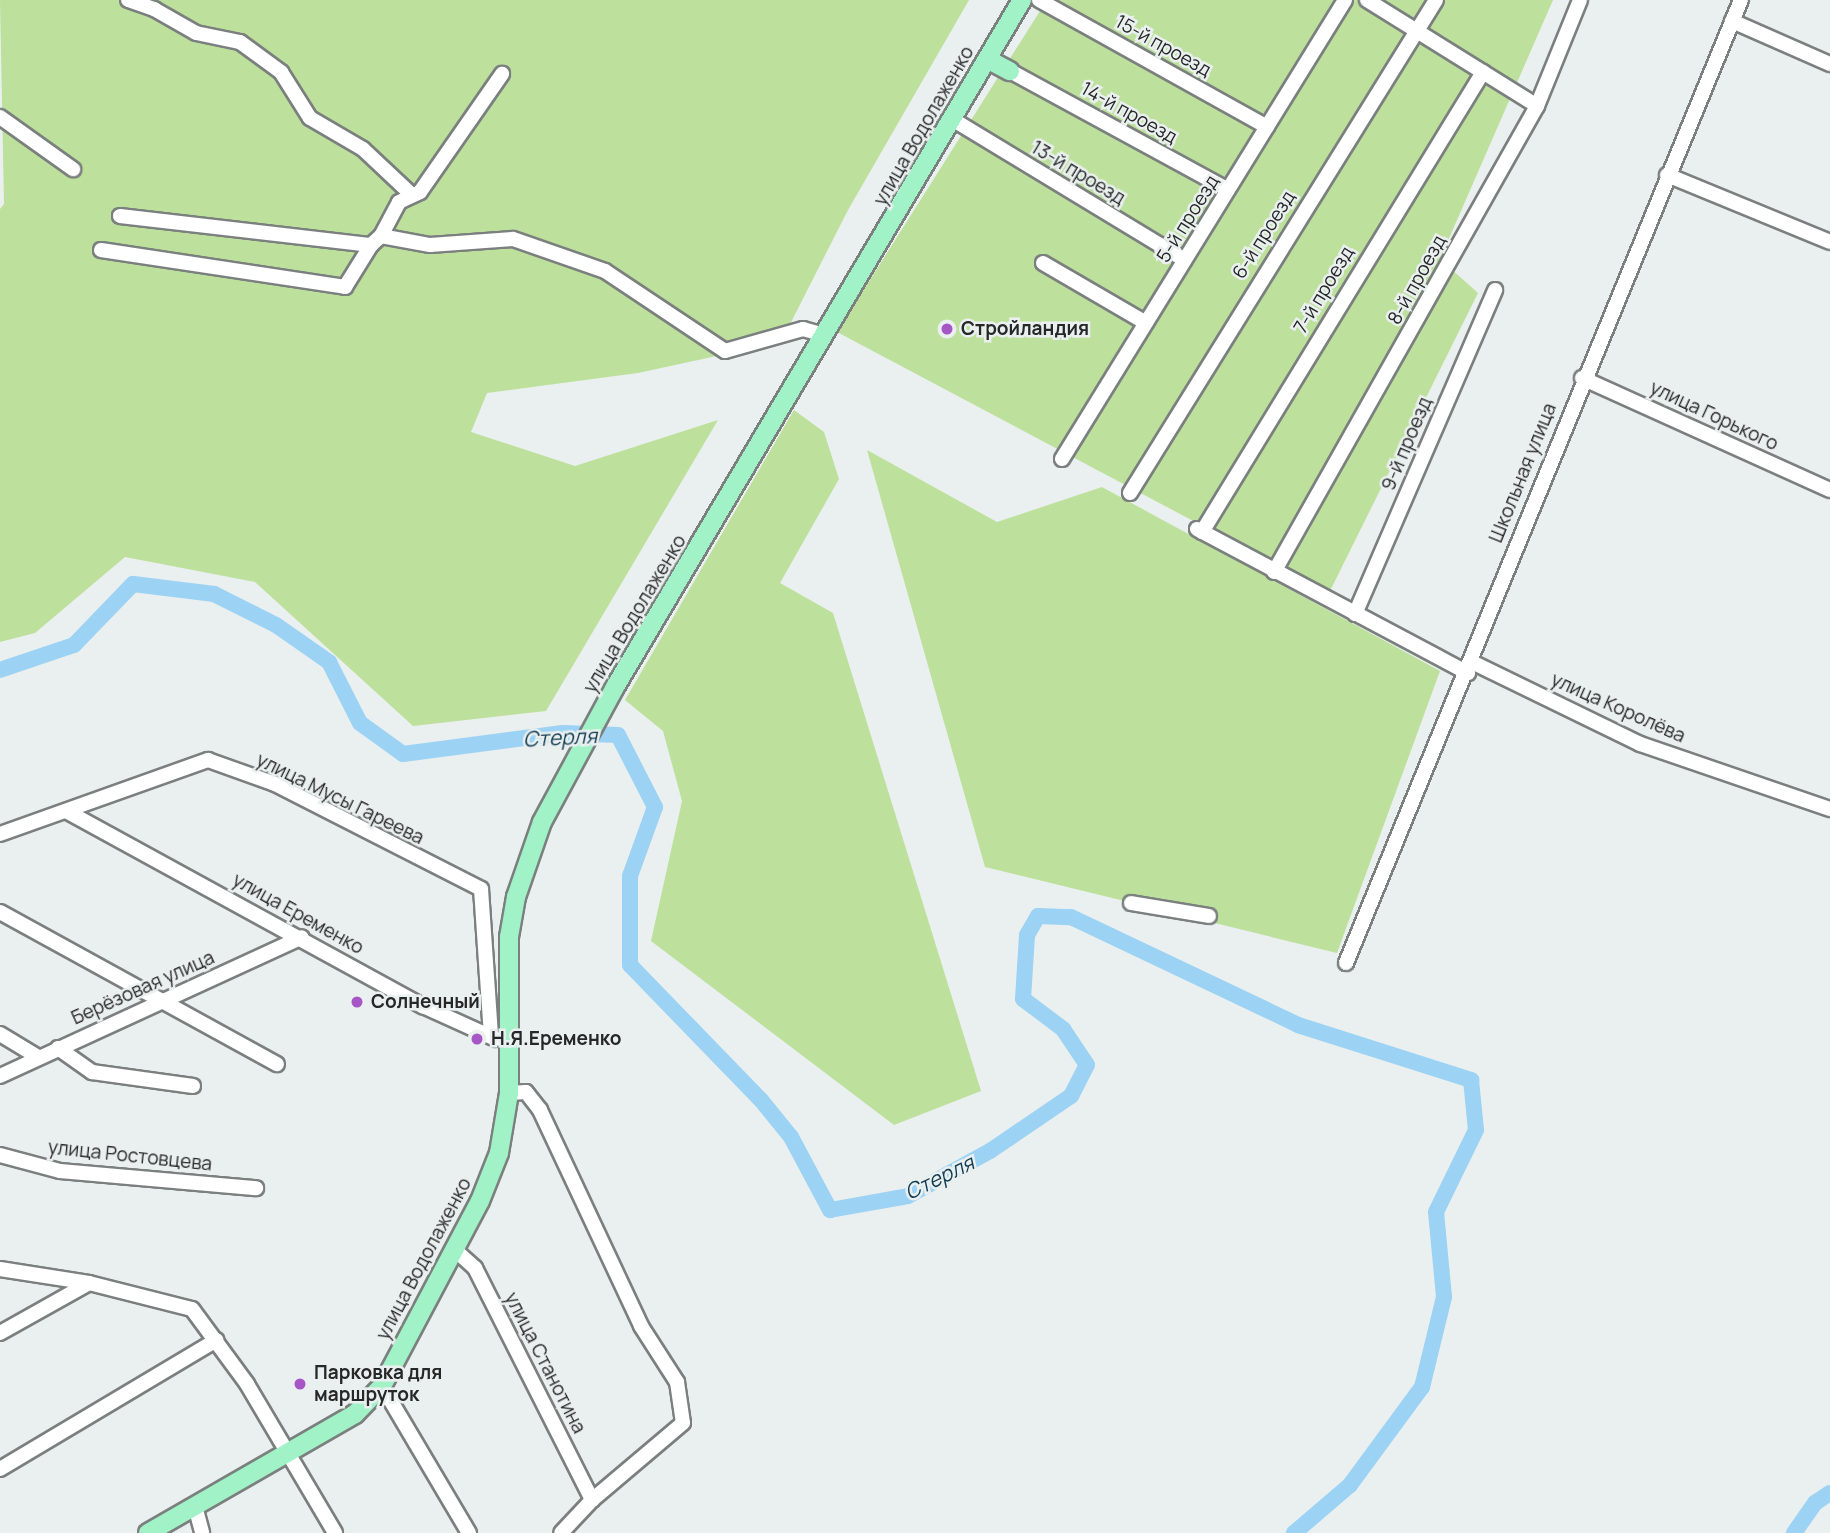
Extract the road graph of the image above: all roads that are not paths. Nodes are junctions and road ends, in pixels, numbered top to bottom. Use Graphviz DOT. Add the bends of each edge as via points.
graph roads {
  1 [pos="128,0"];
  2 [pos="1022,0"];
  3 [pos="1040,0"];
  4 [pos="1345,0"];
  5 [pos="1367,0"];
  6 [pos="1436,0"];
  7 [pos="1580,0"];
  8 [pos="1741,0"];
  9 [pos="1732,22"];
  10 [pos="1417,31"];
  11 [pos="987,59"];
  12 [pos="1830,64"];
  13 [pos="1010,71"];
  14 [pos="1483,72"];
  15 [pos="502,74"];
  16 [pos="1537,106"];
  17 [pos="0,117"];
  18 [pos="952,119"];
  19 [pos="1267,127"];
  20 [pos="73,169"];
  21 [pos="1667,175"];
  22 [pos="1228,190"];
  23 [pos="412,195"];
  24 [pos="120,216"];
  25 [pos="376,240"];
  26 [pos="1830,242"];
  27 [pos="101,250"];
  28 [pos="1185,260"];
  29 [pos="1043,263"];
  30 [pos="1495,290"];
  31 [pos="1146,323"];
  32 [pos="824,335"];
  33 [pos="1582,378"];
  34 [pos="1062,459"];
  35 [pos="1830,490"];
  36 [pos="1130,493"];
  37 [pos="1200,530"];
  38 [pos="1274,572"];
  39 [pos="1355,614"];
  40 [pos="1470,668"];
  41 [pos="1830,809"];
  42 [pos="68,812"];
  43 [pos="0,834"];
  44 [pos="1131,903"];
  45 [pos="0,912"];
  46 [pos="1209,916"];
  47 [pos="302,936"];
  48 [pos="1346,963"];
  49 [pos="160,1002"];
  50 [pos="0,1034"];
  51 [pos="492,1037"];
  52 [pos="511,1047"];
  53 [pos="58,1048"];
  54 [pos="38,1056"];
  55 [pos="277,1064"];
  56 [pos="0,1076"];
  57 [pos="193,1086"];
  58 [pos="509,1093"];
  59 [pos="0,1155"];
  60 [pos="256,1188"];
  61 [pos="454,1250"];
  62 [pos="0,1269"];
  63 [pos="89,1283"];
  64 [pos="0,1334"];
  65 [pos="216,1340"];
  66 [pos="382,1386"];
  67 [pos="290,1452"];
  68 [pos="0,1469"];
  69 [pos="592,1500"];
  70 [pos="195,1506"];
  71 [pos="148,1533"];
  72 [pos="202,1533"];
  73 [pos="335,1533"];
  74 [pos="470,1533"];
  75 [pos="561,1533"];
  1 -- 23 [label="street" via="196,33 240,43 281,72 310,118 363,149"];
  2 -- 11 [label="main road, улица Водолаженко"];
  3 -- 19 [label="street, 15-й проезд"];
  4 -- 19 [label="street, 5-й проезд"];
  5 -- 10 [label="street"];
  6 -- 10 [label="street, 6-й проезд"];
  7 -- 16 [label="street, 8-й проезд"];
  8 -- 9 [label="street, Школьная улица"];
  9 -- 12 [label="street"];
  9 -- 21 [label="street, Школьная улица"];
  10 -- 14 [label="street"];
  10 -- 36 [label="street, 6-й проезд" via="1332,161"];
  11 -- 13 [label="main road"];
  11 -- 18 [label="main road, улица Водолаженко"];
  13 -- 22 [label="street, 14-й проезд"];
  14 -- 16 [label="street"];
  14 -- 37 [label="street, 7-й проезд"];
  15 -- 23 [label="street" via="420,192"];
  16 -- 38 [label="street, 8-й проезд"];
  17 -- 20 [label="street"];
  18 -- 28 [label="street, 13-й проезд"];
  18 -- 32 [label="main road, улица Водолаженко"];
  19 -- 22 [label="street, 5-й проезд"];
  21 -- 26 [label="street"];
  21 -- 33 [label="street, Школьная улица"];
  22 -- 28 [label="street, 5-й проезд"];
  23 -- 25 [label="street" via="399,202"];
  24 -- 25 [label="street"];
  25 -- 27 [label="street" via="345,287"];
  25 -- 32 [label="street" via="430,245 513,239 605,271 725,351 803,329"];
  28 -- 31 [label="street, 5-й проезд"];
  29 -- 31 [label="street"];
  30 -- 39 [label="street, 9-й проезд"];
  31 -- 34 [label="street, 5-й проезд"];
  32 -- 52 [label="main road, улица Водолаженко" via="615,687 530,849 509,937"];
  33 -- 35 [label="street, улица Горького"];
  33 -- 40 [label="street, Школьная улица"];
  37 -- 38 [label="street, улица Королёва"];
  38 -- 39 [label="street, улица Королёва"];
  39 -- 40 [label="street, улица Королёва"];
  40 -- 41 [label="street, улица Королёва" via="1640,744"];
  40 -- 48 [label="street, Школьная улица"];
  42 -- 43 [label="street, улица Мусы Гареева"];
  42 -- 47 [label="street, улица Еременко"];
  42 -- 51 [label="street, улица Мусы Гареева" via="208,760 275,785 476,884 481,890"];
  44 -- 46 [label="street"];
  45 -- 49 [label="street"];
  47 -- 49 [label="street, Берёзовая улица"];
  47 -- 51 [label="street, улица Еременко" via="423,1006"];
  49 -- 53 [label="street, Берёзовая улица"];
  49 -- 55 [label="street"];
  50 -- 54 [label="street"];
  51 -- 52 [label="street, улица Еременко"];
  52 -- 58 [label="main road, улица Водолаженко"];
  53 -- 54 [label="street, Берёзовая улица"];
  53 -- 57 [label="street" via="92,1072"];
  54 -- 56 [label="street, Берёзовая улица"];
  58 -- 61 [label="main road, улица Водолаженко" via="499,1153"];
  58 -- 69 [label="street" via="526,1092 540,1110 641,1326 677,1382 683,1423"];
  59 -- 60 [label="street, улица Ростовцева" via="60,1171"];
  61 -- 66 [label="main road, улица Водолаженко"];
  61 -- 69 [label="street, улица Станотина" via="475,1268"];
  62 -- 63 [label="street"];
  63 -- 64 [label="street"];
  63 -- 65 [label="street" via="192,1309"];
  65 -- 67 [label="street"];
  65 -- 68 [label="street"];
  66 -- 67 [label="main road, улица Водолаженко" via="355,1414"];
  66 -- 74 [label="street"];
  67 -- 70 [label="main road, улица Водолаженко"];
  67 -- 73 [label="street"];
  69 -- 75 [label="street"];
  70 -- 71 [label="main road, улица Водолаженко"];
  70 -- 72 [label="street"];
}
